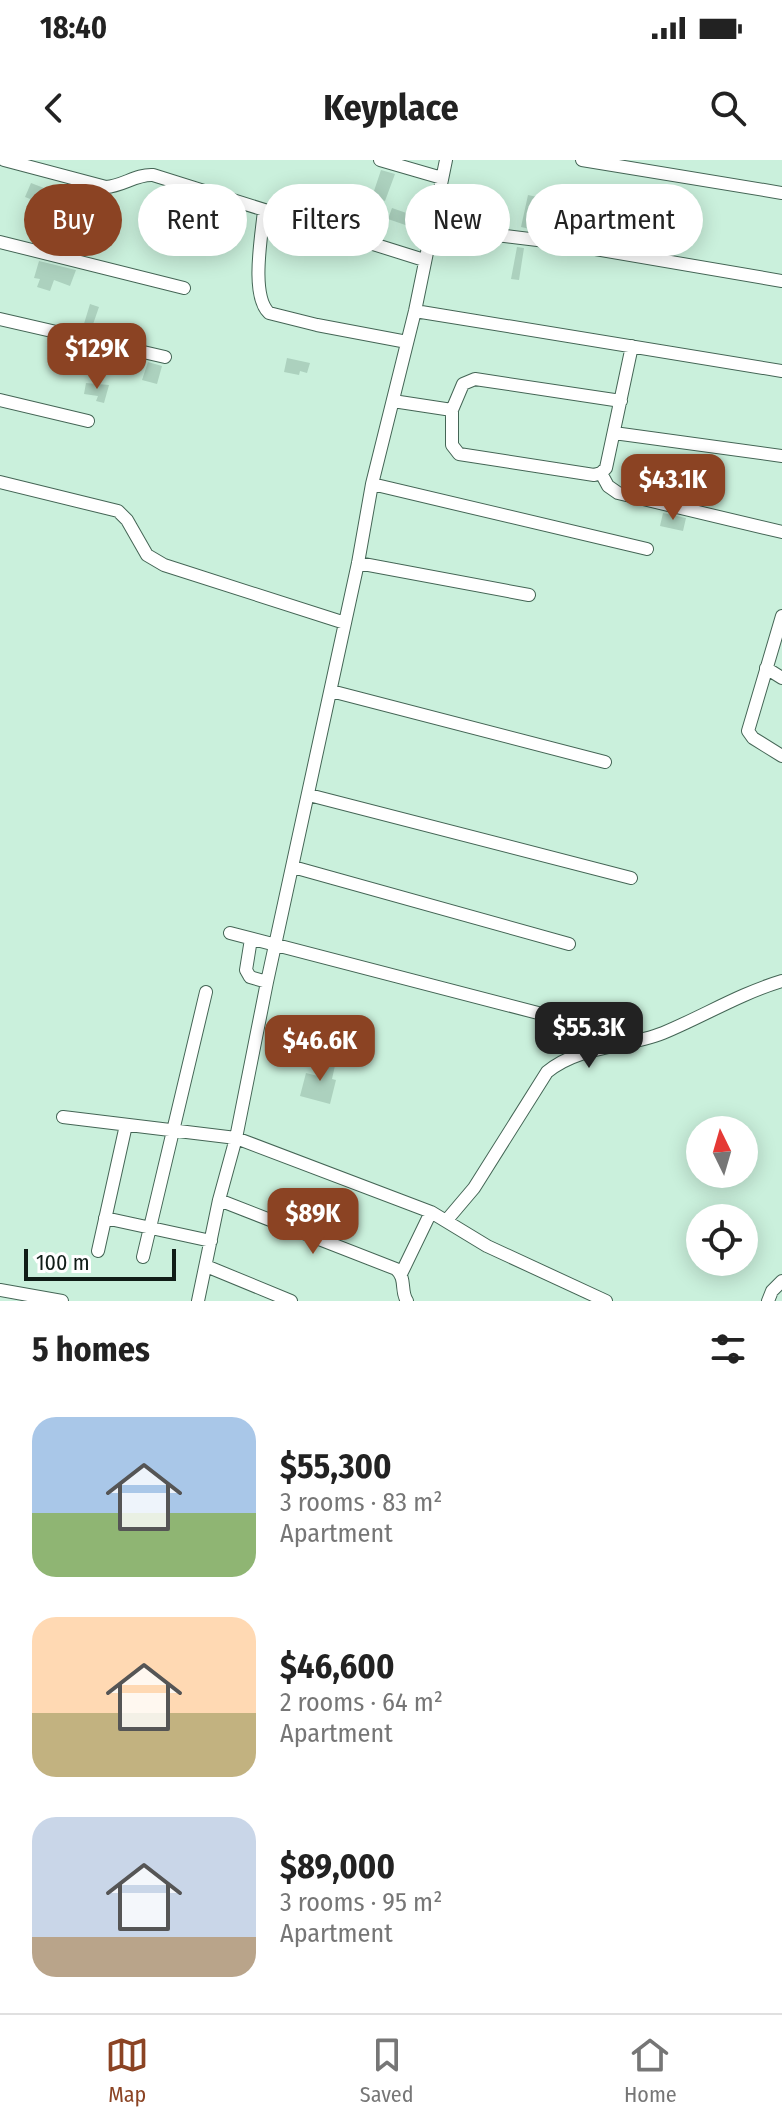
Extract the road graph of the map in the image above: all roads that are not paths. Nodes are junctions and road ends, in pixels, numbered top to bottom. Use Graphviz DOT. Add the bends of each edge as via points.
graph roads {
  1 [pos="4,160"];
  2 [pos="380,160"];
  3 [pos="446,160"];
  4 [pos="582,160"];
  5 [pos="442,178"];
  6 [pos="441,184"];
  7 [pos="782,193"];
  8 [pos="263,210"];
  9 [pos="263,228"];
  10 [pos="510,237"];
  11 [pos="0,242"];
  12 [pos="389,249"];
  13 [pos="425,256"];
  14 [pos="424,260"];
  15 [pos="782,281"];
  16 [pos="184,288"];
  17 [pos="415,311"];
  18 [pos="0,319"];
  19 [pos="407,342"];
  20 [pos="632,346"];
  21 [pos="165,357"];
  22 [pos="782,371"];
  23 [pos="0,400"];
  24 [pos="393,401"];
  25 [pos="621,401"];
  26 [pos="452,410"];
  27 [pos="88,421"];
  28 [pos="614,433"];
  29 [pos="782,456"];
  30 [pos="601,473"];
  31 [pos="0,482"];
  32 [pos="372,484"];
  33 [pos="782,532"];
  34 [pos="647,549"];
  35 [pos="358,563"];
  36 [pos="529,595"];
  37 [pos="782,616"];
  38 [pos="345,623"];
  39 [pos="766,668"];
  40 [pos="782,678"];
  41 [pos="331,691"];
  42 [pos="782,756"];
  43 [pos="605,762"];
  44 [pos="309,795"];
  45 [pos="293,867"];
  46 [pos="631,878"];
  47 [pos="230,933"];
  48 [pos="251,939"];
  49 [pos="569,944"];
  50 [pos="275,946"];
  51 [pos="782,981"];
  52 [pos="267,982"];
  53 [pos="206,992"];
  54 [pos="582,1053"];
  55 [pos="63,1117"];
  56 [pos="126,1125"];
  57 [pos="172,1132"];
  58 [pos="236,1138"];
  59 [pos="219,1200"];
  60 [pos="431,1212"];
  61 [pos="105,1218"];
  62 [pos="446,1221"];
  63 [pos="149,1229"];
  64 [pos="211,1241"];
  65 [pos="98,1251"];
  66 [pos="143,1257"];
  67 [pos="206,1266"];
  68 [pos="401,1274"];
  69 [pos="782,1281"];
  70 [pos="0,1290"];
  71 [pos="62,1301"];
  72 [pos="198,1301"];
  73 [pos="291,1301"];
  74 [pos="407,1301"];
  75 [pos="606,1301"];
  76 [pos="768,1301"];
  1 -- 8 [label="street" via="106,187 153,175"];
  2 -- 5 [label="street"];
  3 -- 5 [label="street"];
  4 -- 7 [label="street"];
  5 -- 6 [label="street"];
  9 -- 19 [label="street" via="260,283 269,313"];
  10 -- 15 [label="street"];
  11 -- 16 [label="street"];
  12 -- 14 [label="street"];
  13 -- 14 [label="street"];
  14 -- 17 [label="street"];
  17 -- 19 [label="street"];
  17 -- 20 [label="street"];
  18 -- 21 [label="street"];
  19 -- 24 [label="street"];
  20 -- 22 [label="street"];
  20 -- 25 [label="street"];
  23 -- 27 [label="street"];
  24 -- 26 [label="street"];
  24 -- 32 [label="street"];
  25 -- 26 [label="street" via="475,379 463,384"];
  25 -- 28 [label="street"];
  26 -- 30 [label="street" via="452,445 459,454"];
  28 -- 29 [label="street"];
  28 -- 30 [label="street"];
  30 -- 33 [label="street" via="618,493"];
  31 -- 38 [label="street" via="118,511 147,555 164,565"];
  32 -- 34 [label="street"];
  32 -- 35 [label="street"];
  35 -- 36 [label="street"];
  35 -- 38 [label="street"];
  37 -- 39 [label="street"];
  38 -- 41 [label="street"];
  39 -- 40 [label="street"];
  39 -- 42 [label="street" via="748,731"];
  41 -- 43 [label="street"];
  41 -- 44 [label="street"];
  44 -- 45 [label="street"];
  44 -- 46 [label="street"];
  45 -- 49 [label="street"];
  45 -- 50 [label="street"];
  47 -- 48 [label="street"];
  48 -- 50 [label="street"];
  48 -- 52 [label="street" via="246,970 250,977"];
  50 -- 52 [label="street"];
  50 -- 54 [label="street" via="542,1014 560,1022"];
  51 -- 54 [label="street" via="662,1033"];
  52 -- 58 [label="street"];
  53 -- 57 [label="street"];
  54 -- 62 [label="street" via="547,1072 474,1188"];
  55 -- 56 [label="street"];
  56 -- 57 [label="street"];
  56 -- 61 [label="street"];
  57 -- 58 [label="street"];
  57 -- 63 [label="street"];
  58 -- 59 [label="street"];
  58 -- 60 [label="street"];
  59 -- 64 [label="street"];
  59 -- 68 [label="street"];
  60 -- 62 [label="street"];
  60 -- 68 [label="street"];
  61 -- 63 [label="street"];
  61 -- 65 [label="street"];
  62 -- 75 [label="street" via="487,1246"];
  63 -- 64 [label="street"];
  63 -- 66 [label="street"];
  64 -- 67 [label="street"];
  67 -- 72 [label="street"];
  67 -- 73 [label="street"];
  68 -- 74 [label="street"];
  69 -- 76 [label="street"];
  70 -- 71 [label="street"];
}
